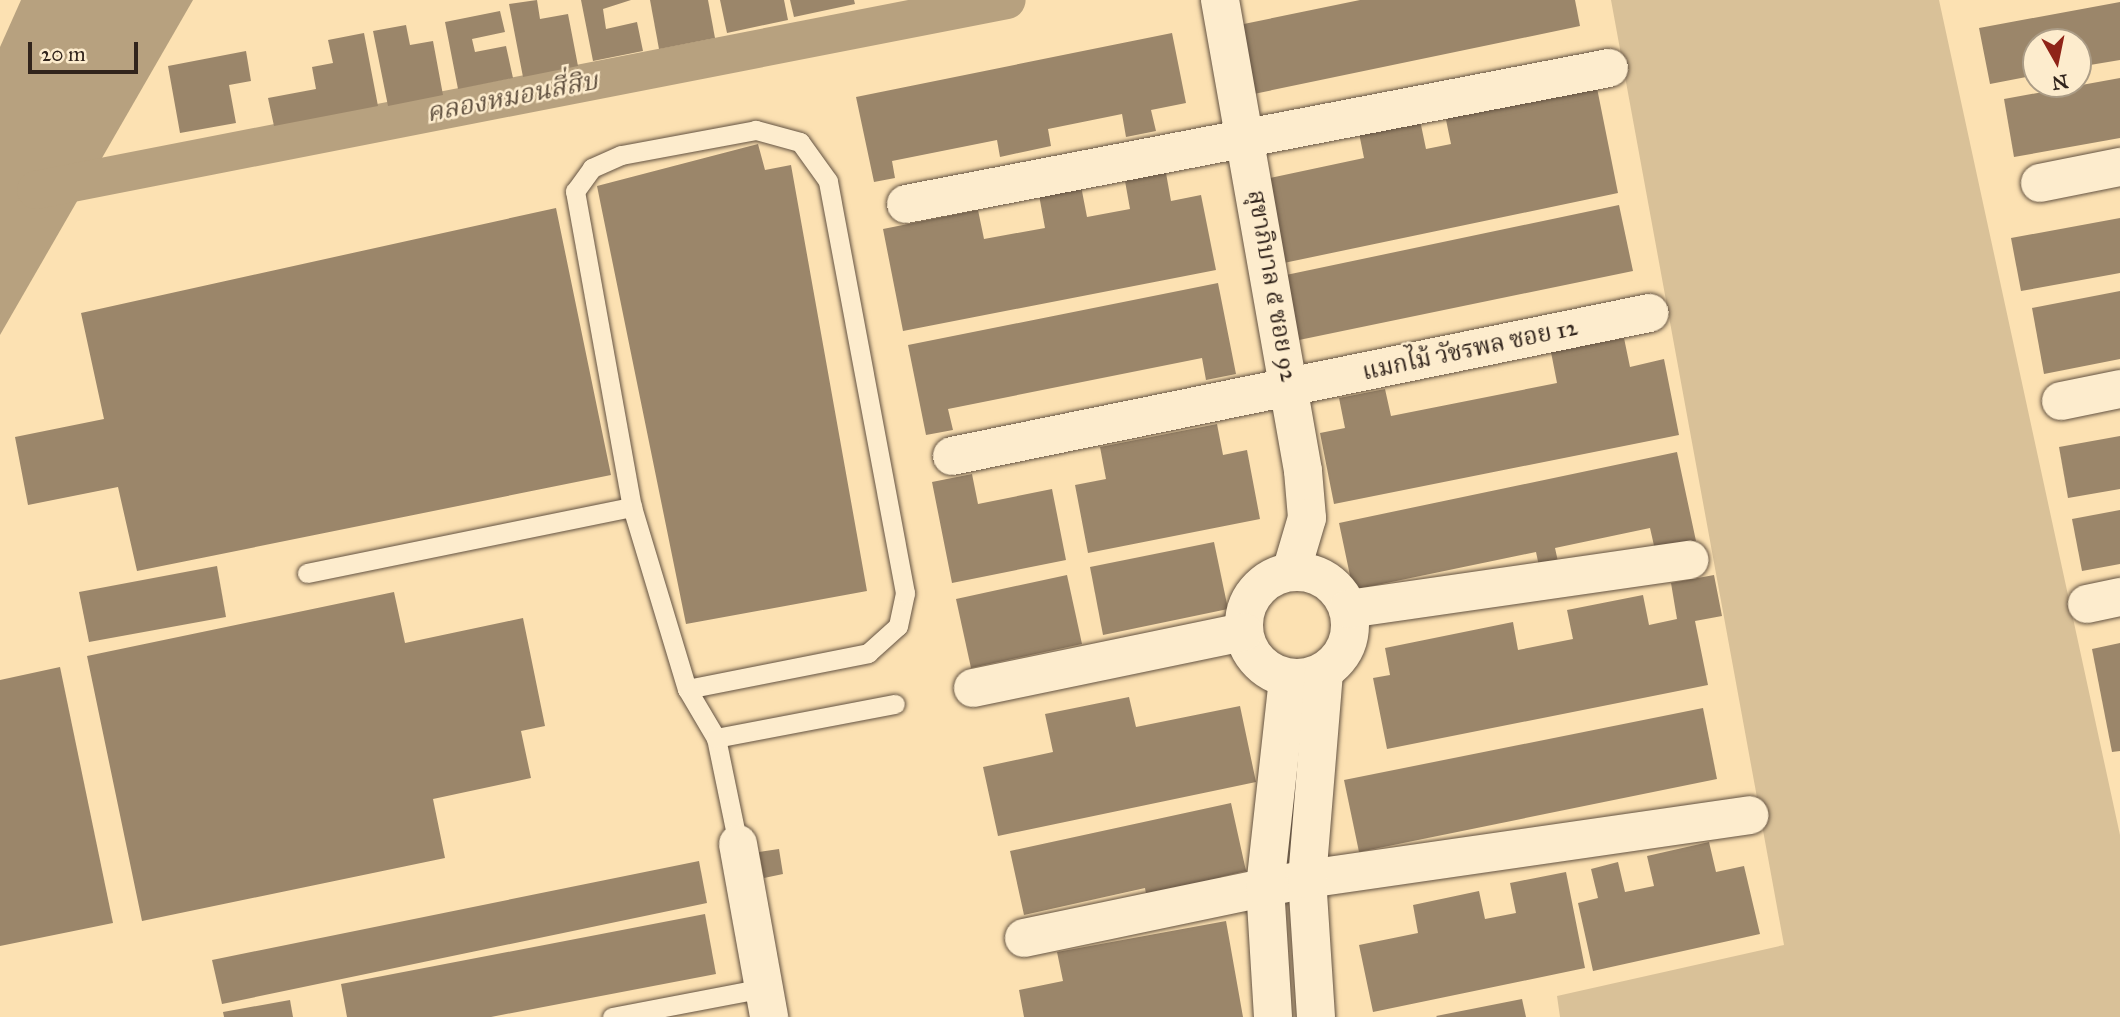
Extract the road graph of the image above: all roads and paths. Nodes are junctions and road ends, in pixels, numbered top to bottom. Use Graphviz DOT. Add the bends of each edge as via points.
graph roads {
  1 [pos="1220,0"];
  2 [pos="1609,68"];
  3 [pos="1245,136"];
  4 [pos="2120,167"];
  5 [pos="2040,183"];
  6 [pos="906,204"];
  7 [pos="1649,313"];
  8 [pos="1291,387"];
  9 [pos="2120,389"];
  10 [pos="2062,401"];
  11 [pos="952,456"];
  12 [pos="632,507"];
  13 [pos="1689,560"];
  14 [pos="1291,572"];
  15 [pos="307,573"];
  16 [pos="1348,609"];
  17 [pos="1243,632"];
  18 [pos="1306,675"];
  19 [pos="972,688"];
  20 [pos="687,690"];
  21 [pos="895,704"];
  22 [pos="716,738"];
  23 [pos="1749,815"];
  24 [pos="738,844"];
  25 [pos="1307,879"];
  26 [pos="1265,887"];
  27 [pos="1024,938"];
  28 [pos="766,1003"];
  29 [pos="612,1017"];
  30 [pos="1273,1017"];
  31 [pos="1316,1017"];
  1 -- 3 [label="street, สุขาภิบาล ๕ ซอย 92"];
  2 -- 3 [label="street"];
  3 -- 6 [label="street"];
  3 -- 8 [label="street, สุขาภิบาล ๕ ซอย 92"];
  4 -- 5 [label="street"];
  7 -- 8 [label="street, แมกไม้ วัชรพล ซอย 12"];
  8 -- 11 [label="street, แมกไม้ วัชรพล ซอย 12"];
  8 -- 14 [label="street, สุขาภิบาล ๕ ซอย 92" via="1307,519"];
  9 -- 10 [label="street"];
  12 -- 15 [label="lane"];
  12 -- 20 [label="lane"];
  12 -- 20 [label="lane" via="575,191 592,168 621,155 756,131 800,142 828,181 836,204 905,593 898,626 868,653"];
  13 -- 16 [label="street"];
  14 -- 16 [label="street" via="1315,575 1336,588"];
  14 -- 17 [label="street" via="1270,578 1255,592 1245,611"];
  16 -- 18 [label="street" via="1350,633 1342,655"];
  17 -- 18 [label="street" via="1251,654 1267,670"];
  17 -- 19 [label="street"];
  18 -- 25 [label="street"];
  18 -- 26 [label="street"];
  20 -- 22 [label="lane"];
  21 -- 22 [label="lane"];
  22 -- 24 [label="lane"];
  23 -- 25 [label="street"];
  24 -- 28 [label="street"];
  25 -- 26 [label="street"];
  25 -- 31 [label="street"];
  26 -- 27 [label="street"];
  26 -- 30 [label="street"];
  28 -- 29 [label="lane"];
}
